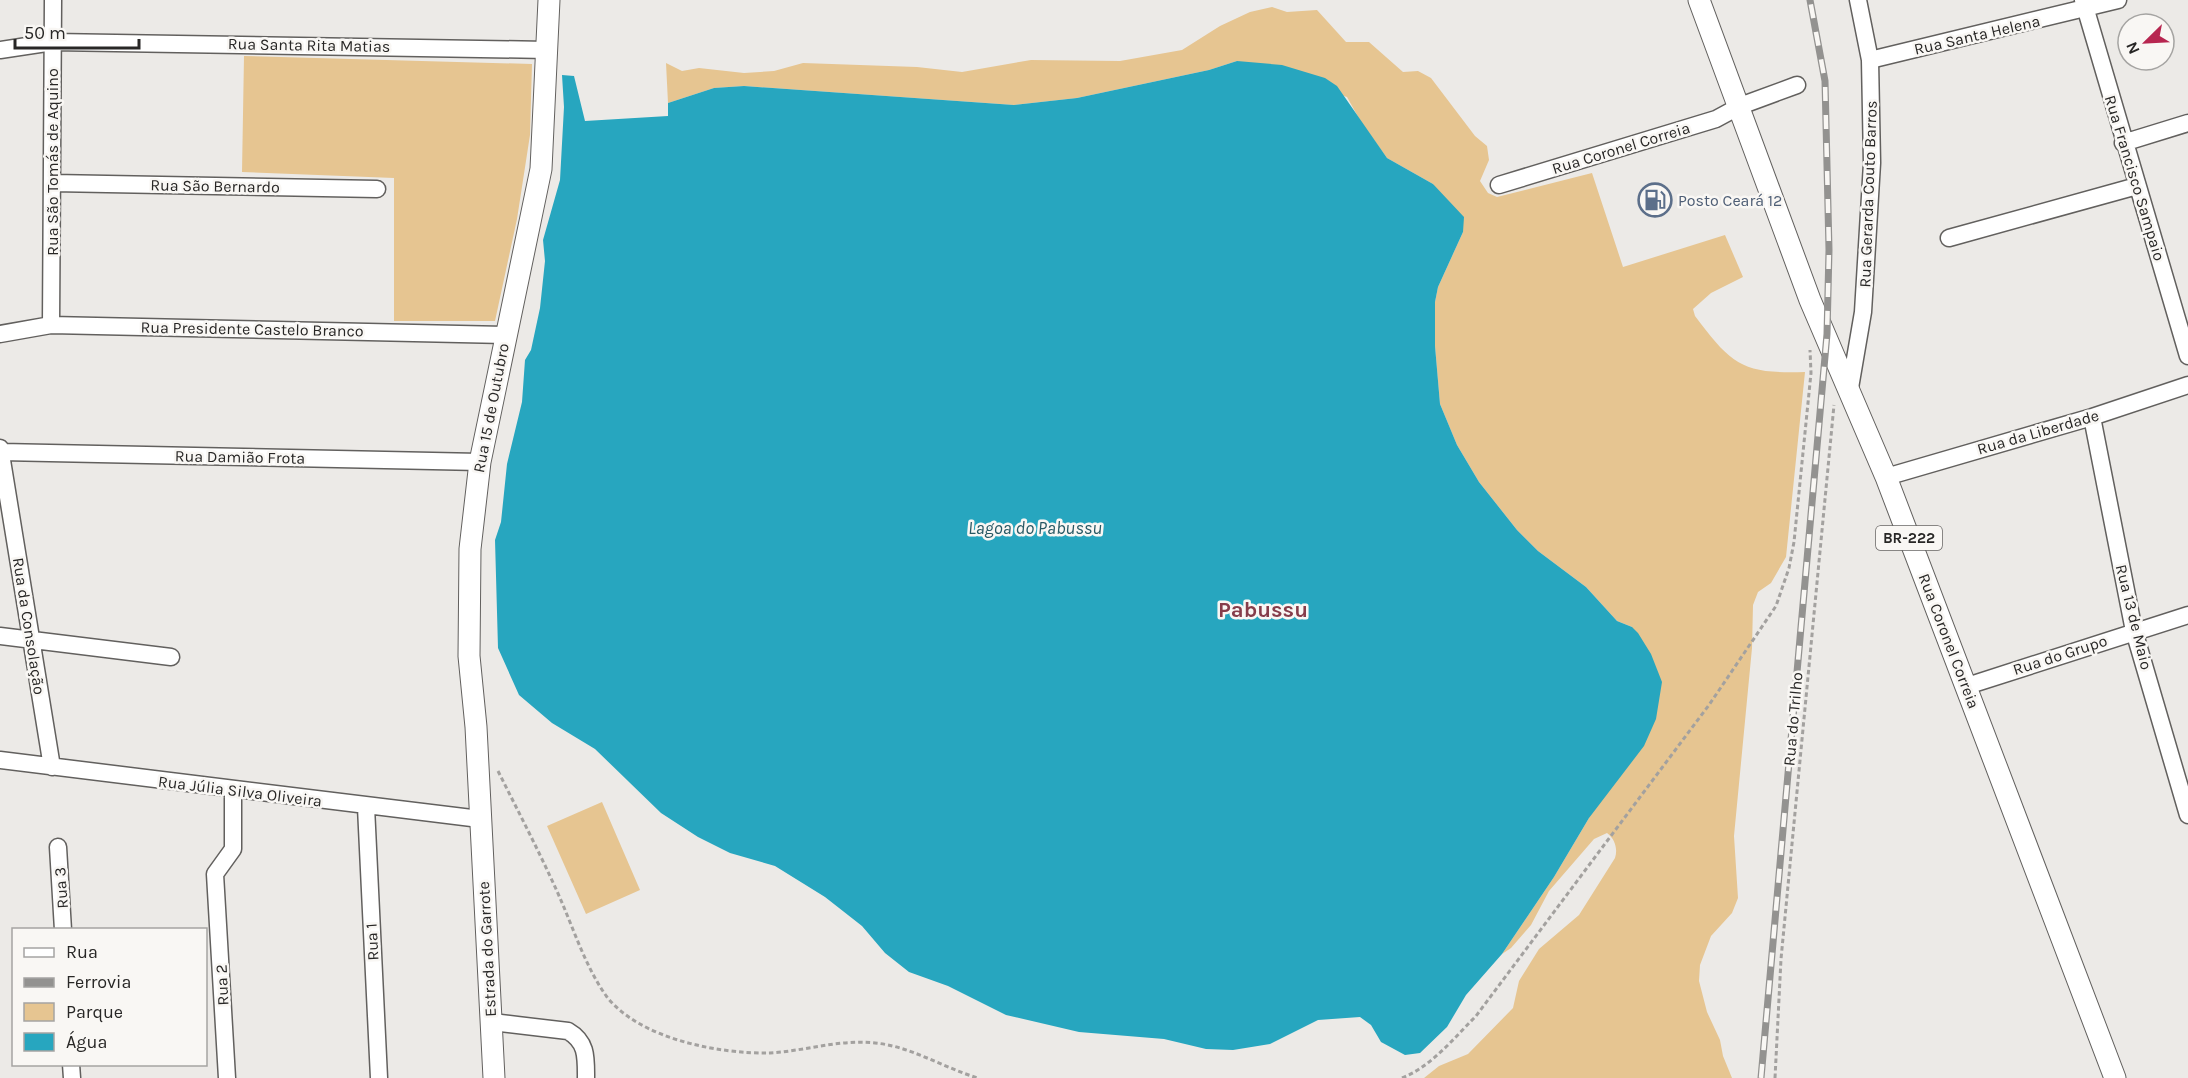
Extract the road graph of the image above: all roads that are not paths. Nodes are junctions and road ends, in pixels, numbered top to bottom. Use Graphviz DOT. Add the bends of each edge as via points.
graph roads {
  1 [pos="52,0"];
  2 [pos="549,0"];
  3 [pos="1700,0"];
  4 [pos="1858,0"];
  5 [pos="2118,0"];
  6 [pos="2084,5"];
  7 [pos="53,42"];
  8 [pos="0,50"];
  9 [pos="547,50"];
  10 [pos="1870,60"];
  11 [pos="1797,84"];
  12 [pos="1740,105"];
  13 [pos="2188,123"];
  14 [pos="2123,143"];
  15 [pos="53,183"];
  16 [pos="1499,185"];
  17 [pos="2137,186"];
  18 [pos="377,189"];
  19 [pos="1949,238"];
  20 [pos="51,325"];
  21 [pos="0,334"];
  22 [pos="505,335"];
  23 [pos="2188,356"];
  24 [pos="2188,385"];
  25 [pos="1842,393"];
  26 [pos="2092,417"];
  27 [pos="0,450"];
  28 [pos="480,462"];
  29 [pos="1886,477"];
  30 [pos="2188,615"];
  31 [pos="2134,631"];
  32 [pos="0,636"];
  33 [pos="31,641"];
  34 [pos="171,657"];
  35 [pos="1967,686"];
  36 [pos="0,760"];
  37 [pos="52,767"];
  38 [pos="233,790"];
  39 [pos="366,807"];
  40 [pos="2188,815"];
  41 [pos="480,819"];
  42 [pos="58,847"];
  43 [pos="63,928"];
  44 [pos="492,1022"];
  45 [pos="227,1078"];
  46 [pos="379,1078"];
  47 [pos="494,1078"];
  48 [pos="586,1078"];
  49 [pos="2115,1078"];
  1 -- 7 [label="street, Rua São Tomás de Aquino"];
  2 -- 9 [label="main road, Rua 15 de Outubro"];
  3 -- 12 [label="main road, Rua Coronel Correia / BR-222"];
  4 -- 10 [label="street, Rua Gerarda Couto Barros"];
  5 -- 6 [label="street, Rua Santa Helena"];
  6 -- 10 [label="street, Rua Santa Helena"];
  6 -- 14 [label="street, Rua Francisco Sampaio"];
  7 -- 8 [label="street, Rua Santa Rita Matias"];
  7 -- 9 [label="street, Rua Santa Rita Matias"];
  7 -- 15 [label="street, Rua São Tomás de Aquino"];
  9 -- 22 [label="main road, Rua 15 de Outubro" via="541,169"];
  10 -- 25 [label="street, Rua Gerarda Couto Barros" via="1872,163 1863,312"];
  11 -- 12 [label="street"];
  12 -- 16 [label="street, Rua Coronel Correia" via="1716,119"];
  12 -- 25 [label="main road, Rua Coronel Correia / BR-222"];
  13 -- 14 [label="street"];
  14 -- 17 [label="street, Rua Francisco Sampaio"];
  15 -- 18 [label="street, Rua São Bernardo"];
  15 -- 20 [label="street, Rua São Tomás de Aquino"];
  17 -- 19 [label="street"];
  17 -- 23 [label="street, Rua Francisco Sampaio"];
  20 -- 21 [label="street, Rua Presidente Castelo Branco"];
  20 -- 22 [label="street, Rua Presidente Castelo Branco"];
  22 -- 28 [label="main road, Rua 15 de Outubro"];
  24 -- 26 [label="street, Rua da Liberdade"];
  25 -- 29 [label="main road, Rua Coronel Correia / BR-222"];
  26 -- 29 [label="street, Rua da Liberdade"];
  26 -- 31 [label="street, Rua 13 de Maio"];
  27 -- 28 [label="street, Rua Damião Frota"];
  27 -- 33 [label="street, Rua da Consolação"];
  28 -- 41 [label="main road, Rua 15 de Outubro" via="468,590"];
  29 -- 35 [label="main road, Rua Coronel Correia / BR-222"];
  30 -- 31 [label="street, Rua do Grupo"];
  31 -- 35 [label="street, Rua do Grupo"];
  31 -- 40 [label="street, Rua 13 de Maio"];
  32 -- 33 [label="street"];
  33 -- 34 [label="street"];
  33 -- 37 [label="street, Rua da Consolação"];
  35 -- 49 [label="main road, Rua Coronel Correia / BR-222"];
  36 -- 37 [label="street, Rua Júlia Silva Oliveira"];
  37 -- 38 [label="street, Rua Júlia Silva Oliveira"];
  38 -- 39 [label="street, Rua Júlia Silva Oliveira"];
  38 -- 45 [label="street, Rua 2" via="233,849 215,874"];
  39 -- 41 [label="street, Rua Júlia Silva Oliveira"];
  39 -- 46 [label="street, Rua 1"];
  41 -- 44 [label="main road, Estrada do Garrote"];
  42 -- 43 [label="street, Rua 3"];
  44 -- 47 [label="main road, Estrada do Garrote"];
  44 -- 48 [label="street" via="568,1031 577,1036 584,1045"];
}
